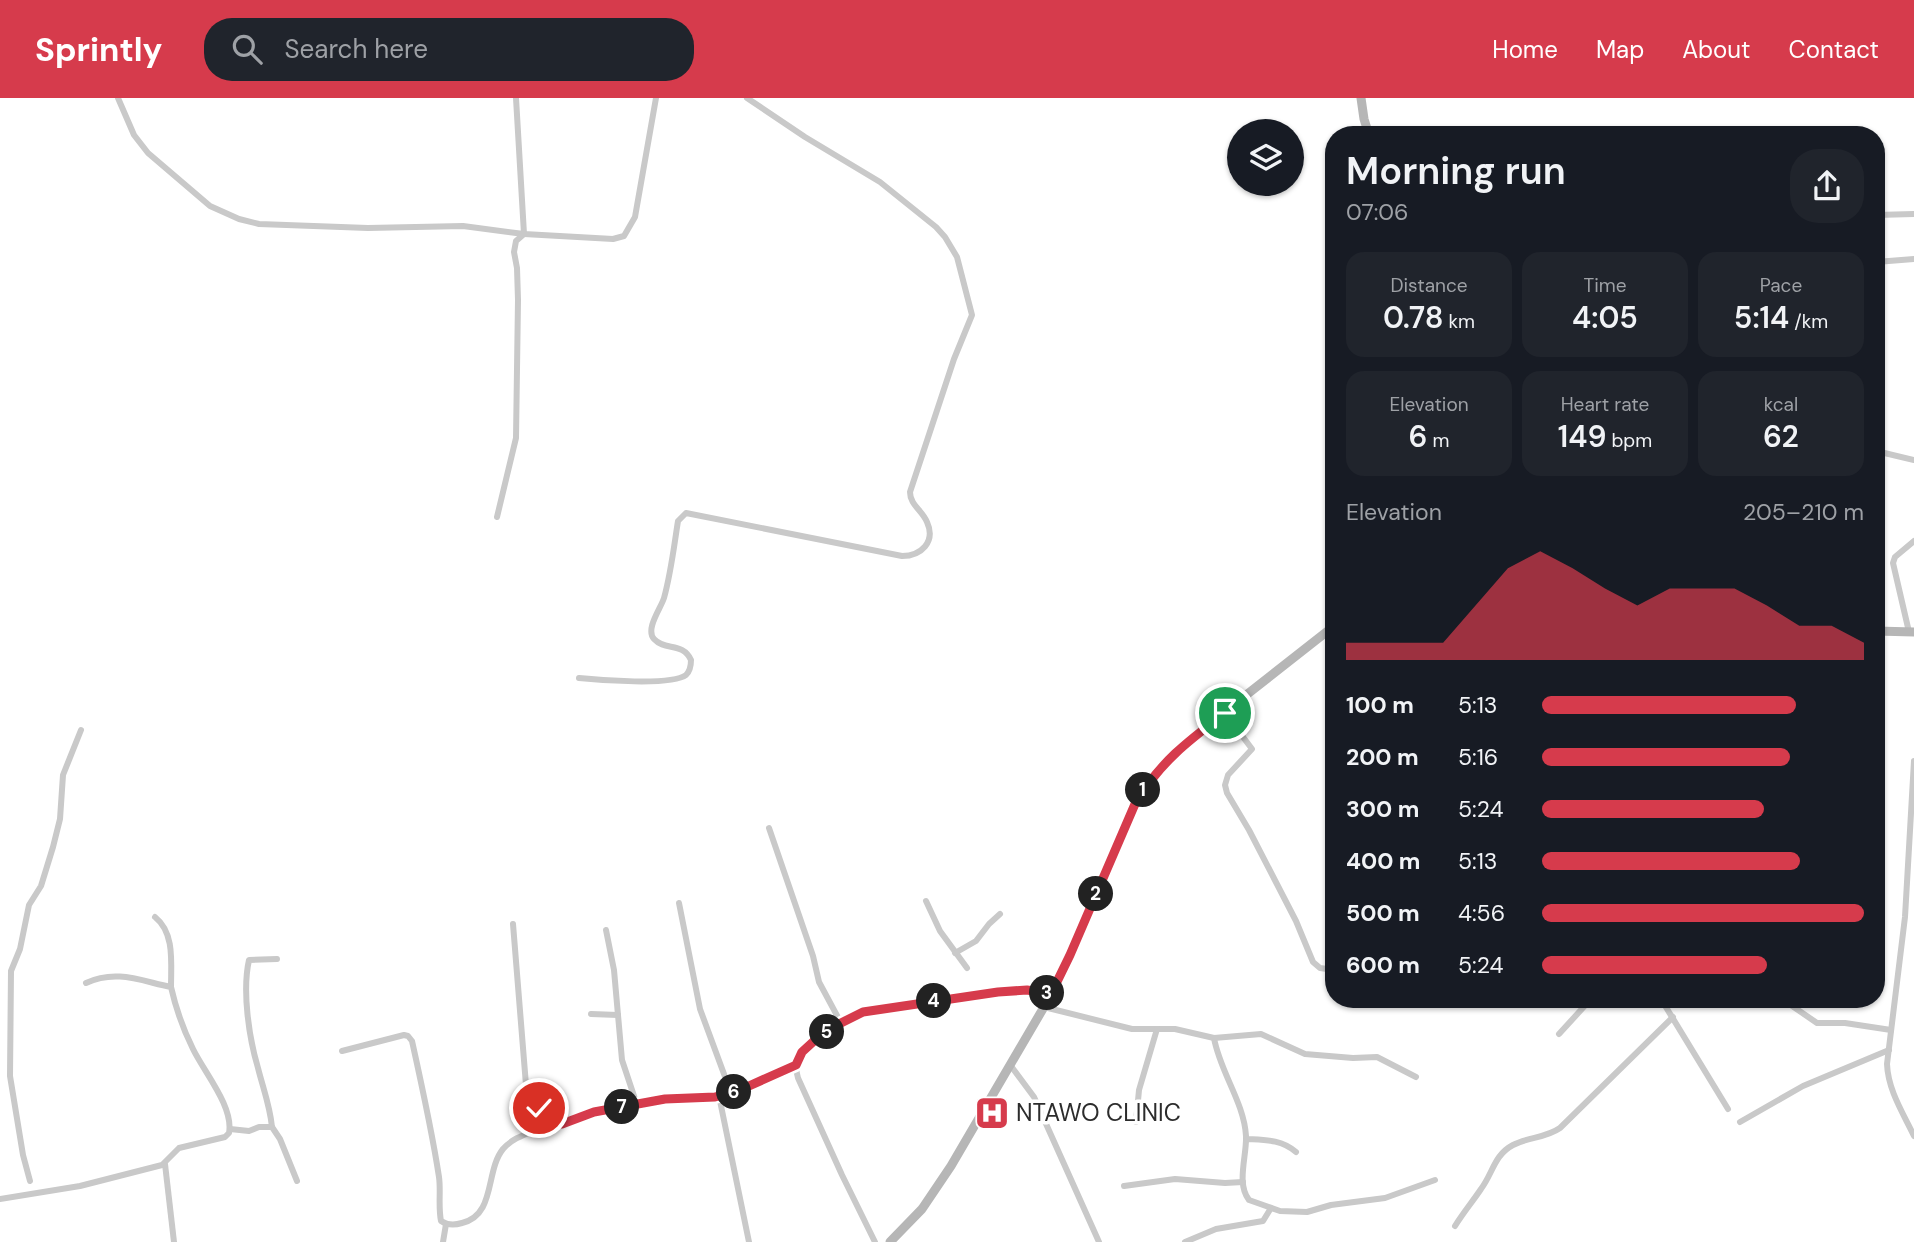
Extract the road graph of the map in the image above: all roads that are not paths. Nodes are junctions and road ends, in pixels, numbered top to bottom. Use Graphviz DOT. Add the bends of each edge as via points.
graph roads {
  1 [pos="118,98"];
  2 [pos="516,98"];
  3 [pos="656,98"];
  4 [pos="747,98"];
  5 [pos="1361,98"];
  6 [pos="1366,126"];
  7 [pos="1885,215"];
  8 [pos="1914,215"];
  9 [pos="524,234"];
  10 [pos="1914,259"];
  11 [pos="1885,261"];
  12 [pos="1885,453"];
  13 [pos="1914,460"];
  14 [pos="497,517"];
  15 [pos="1914,541"];
  16 [pos="1885,631"];
  17 [pos="1911,632"];
  18 [pos="1325,633"];
  19 [pos="579,678"];
  20 [pos="1225,713"];
  21 [pos="81,730"];
  22 [pos="1914,761"];
  23 [pos="769,828"];
  24 [pos="926,901"];
  25 [pos="679,904"];
  26 [pos="1000,914"];
  27 [pos="155,916"];
  28 [pos="1905,917"];
  29 [pos="1914,917"];
  30 [pos="513,924"];
  31 [pos="606,930"];
  32 [pos="955,953"];
  33 [pos="278,959"];
  34 [pos="967,968"];
  35 [pos="1325,969"];
  36 [pos="86,983"];
  37 [pos="171,987"];
  38 [pos="1051,994"];
  39 [pos="1044,1007"];
  40 [pos="1583,1008"];
  41 [pos="1667,1008"];
  42 [pos="1795,1008"];
  43 [pos="591,1013"];
  44 [pos="618,1015"];
  45 [pos="1673,1017"];
  46 [pos="841,1023"];
  47 [pos="1157,1029"];
  48 [pos="1891,1030"];
  49 [pos="1559,1034"];
  50 [pos="1214,1038"];
  51 [pos="0,1046"];
  52 [pos="10,1046"];
  53 [pos="1889,1050"];
  54 [pos="342,1051"];
  55 [pos="796,1065"];
  56 [pos="1011,1066"];
  57 [pos="1416,1077"];
  58 [pos="731,1093"];
  59 [pos="719,1096"];
  60 [pos="637,1105"];
  61 [pos="1728,1109"];
  62 [pos="1136,1122"];
  63 [pos="1740,1122"];
  64 [pos="551,1123"];
  65 [pos="272,1127"];
  66 [pos="230,1129"];
  67 [pos="1914,1136"];
  68 [pos="1246,1139"];
  69 [pos="1296,1152"];
  70 [pos="165,1164"];
  71 [pos="1435,1180"];
  72 [pos="30,1181"];
  73 [pos="297,1181"];
  74 [pos="1243,1182"];
  75 [pos="1124,1186"];
  76 [pos="0,1199"];
  77 [pos="1271,1208"];
  78 [pos="446,1224"];
  79 [pos="1455,1226"];
  80 [pos="174,1242"];
  81 [pos="443,1242"];
  82 [pos="749,1242"];
  83 [pos="875,1242"];
  84 [pos="890,1242"];
  85 [pos="1099,1242"];
  86 [pos="1185,1242"];
  1 -- 9 [label="street" via="134,135 148,153 209,206 239,219 259,224 368,228 463,226"];
  2 -- 9 [label="street"];
  3 -- 9 [label="street" via="635,217 624,236"];
  4 -- 19 [label="street" via="880,182 936,227 957,257 972,315 910,492 927,520 928,545 913,556 902,555 686,513 678,521 664,599 652,635 654,640 686,651 691,660 688,672 673,679"];
  5 -- 6 [label="street"];
  7 -- 8 [label="street"];
  9 -- 14 [label="street" via="516,241 514,252 516,438"];
  10 -- 11 [label="street"];
  12 -- 13 [label="street"];
  15 -- 17 [label="street" via="1893,563"];
  16 -- 17 [label="street"];
  18 -- 20 [label="street"];
  20 -- 35 [label="street" via="1252,749 1228,775 1227,793 1313,962"];
  20 -- 38 [label="street" via="1176,750 1144,788"];
  21 -- 52 [label="street" via="63,775 53,848 41,886 29,905 11,971"];
  22 -- 28 [label="street"];
  23 -- 46 [label="street" via="819,982"];
  24 -- 32 [label="street"];
  25 -- 58 [label="street" via="700,1009"];
  26 -- 32 [label="street" via="976,941"];
  27 -- 37 [label="street" via="169,940"];
  28 -- 29 [label="street"];
  28 -- 48 [label="street"];
  30 -- 64 [label="street" via="526,1085"];
  31 -- 44 [label="street"];
  32 -- 34 [label="street"];
  33 -- 65 [label="street" via="249,960 246,972 248,1022"];
  36 -- 37 [label="street" via="117,976"];
  37 -- 66 [label="street" via="183,1027 215,1084"];
  38 -- 39 [label="street"];
  38 -- 46 [label="street" via="1027,990 904,1004 863,1012"];
  39 -- 47 [label="street" via="1132,1029"];
  39 -- 56 [label="street"];
  40 -- 49 [label="street"];
  41 -- 45 [label="street"];
  42 -- 48 [label="street" via="1817,1023"];
  43 -- 44 [label="street"];
  44 -- 60 [label="street" via="622,1060"];
  45 -- 61 [label="street"];
  45 -- 79 [label="street" via="1554,1133 1514,1144 1503,1152"];
  46 -- 55 [label="street" via="802,1052"];
  47 -- 50 [label="street"];
  47 -- 62 [label="street" via="1139,1090"];
  48 -- 53 [label="street"];
  50 -- 57 [label="street" via="1261,1034 1305,1054 1377,1057"];
  50 -- 68 [label="street"];
  51 -- 52 [label="street"];
  52 -- 72 [label="street" via="10,1076"];
  53 -- 63 [label="street" via="1803,1086"];
  53 -- 67 [label="street" via="1888,1077"];
  54 -- 78 [label="street" via="404,1035 412,1041 432,1127 439,1211"];
  55 -- 58 [label="street"];
  55 -- 83 [label="street" via="798,1079"];
  56 -- 84 [label="street" via="922,1209"];
  56 -- 85 [label="street" via="1034,1097"];
  58 -- 59 [label="street"];
  59 -- 60 [label="street"];
  59 -- 82 [label="street"];
  60 -- 64 [label="street"];
  64 -- 78 [label="street" via="514,1139 498,1156 481,1211 471,1220"];
  65 -- 66 [label="street"];
  65 -- 73 [label="street"];
  66 -- 70 [label="street" via="225,1136 179,1148"];
  68 -- 69 [label="street" via="1273,1140"];
  68 -- 74 [label="street"];
  70 -- 76 [label="street" via="80,1186"];
  70 -- 80 [label="street"];
  71 -- 77 [label="street" via="1385,1198 1307,1212"];
  74 -- 75 [label="street" via="1175,1179"];
  74 -- 77 [label="street" via="1250,1200"];
  77 -- 86 [label="street" via="1263,1221 1216,1229"];
  78 -- 81 [label="street"];
}
